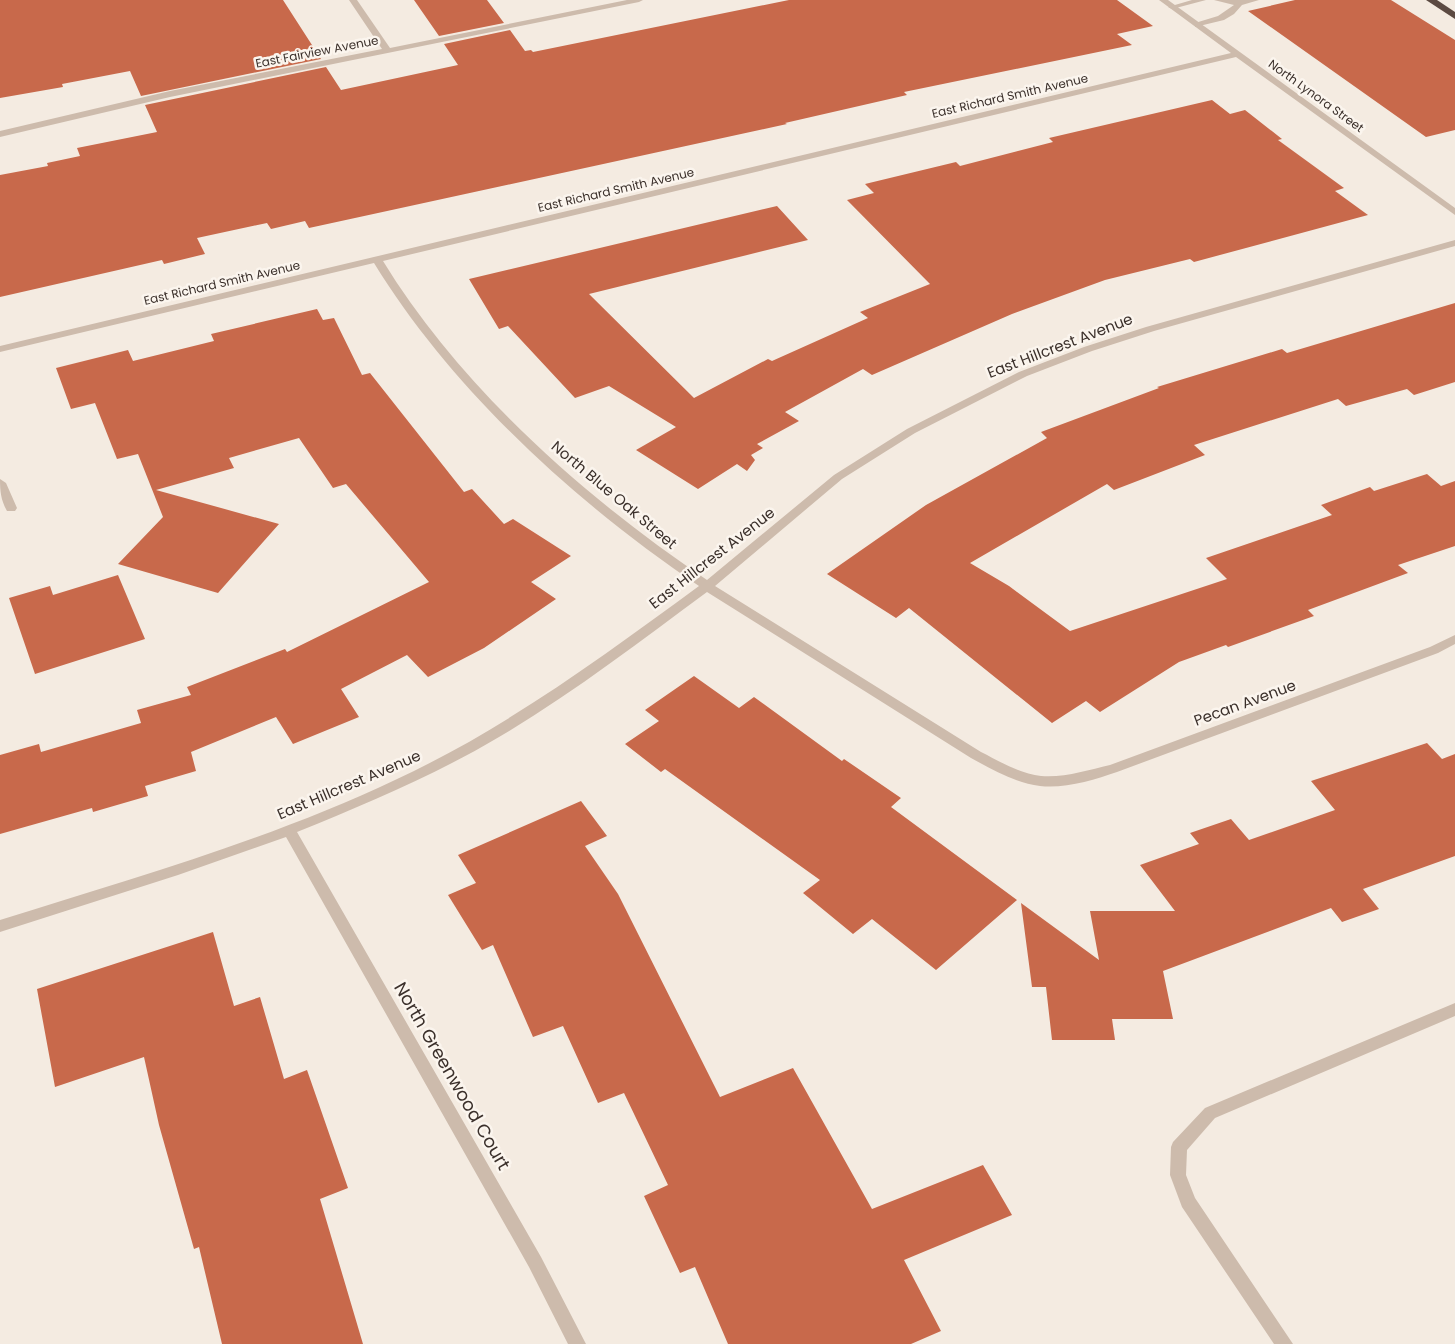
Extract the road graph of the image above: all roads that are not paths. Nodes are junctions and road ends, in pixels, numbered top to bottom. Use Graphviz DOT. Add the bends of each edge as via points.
graph roads {
  1 [pos="353,0"];
  2 [pos="639,0"];
  3 [pos="1163,0"];
  4 [pos="1202,0"];
  5 [pos="1218,0"];
  6 [pos="1255,0"];
  7 [pos="1431,0"];
  8 [pos="1239,3"];
  9 [pos="1172,7"];
  10 [pos="1455,16"];
  11 [pos="1198,26"];
  12 [pos="388,50"];
  13 [pos="1238,54"];
  14 [pos="0,134"];
  15 [pos="1455,212"];
  16 [pos="1455,243"];
  17 [pos="377,259"];
  18 [pos="0,349"];
  19 [pos="0,483"];
  20 [pos="11,508"];
  21 [pos="707,586"];
  22 [pos="1455,639"];
  23 [pos="1040,781"];
  24 [pos="289,830"];
  25 [pos="0,926"];
  26 [pos="1455,1009"];
  27 [pos="577,1344"];
  28 [pos="1284,1344"];
  1 -- 12 [label="street"];
  2 -- 12 [label="street, East Fairview Avenue"];
  3 -- 9 [label="street, North Lynora Street"];
  4 -- 9 [label="street"];
  5 -- 8 [label="street"];
  6 -- 8 [label="street"];
  7 -- 10 [label="highway"];
  8 -- 11 [label="street" via="1225,17"];
  9 -- 11 [label="street, North Lynora Street"];
  11 -- 13 [label="street, North Lynora Street"];
  12 -- 14 [label="street, East Fairview Avenue" via="133,102"];
  13 -- 15 [label="street, North Lynora Street"];
  13 -- 17 [label="street, East Richard Smith Avenue"];
  16 -- 21 [label="street, East Hillcrest Avenue" via="1150,329 1088,349 1016,378 919,427 838,477"];
  17 -- 18 [label="street, East Richard Smith Avenue"];
  17 -- 21 [label="street, North Blue Oak Street" via="445,356 493,408 601,508"];
  19 -- 20 [label="street"];
  21 -- 23 [label="street, North Blue Oak Street" via="976,755 1008,771"];
  21 -- 24 [label="street, East Hillcrest Avenue" via="594,669 495,734 400,784"];
  22 -- 23 [label="street, Pecan Avenue" via="1434,650 1112,769"];
  24 -- 25 [label="street, East Hillcrest Avenue"];
  24 -- 27 [label="street, North Greenwood Court" via="535,1262"];
  26 -- 28 [label="street" via="1210,1113 1179,1147 1178,1176 1188,1202"];
}
